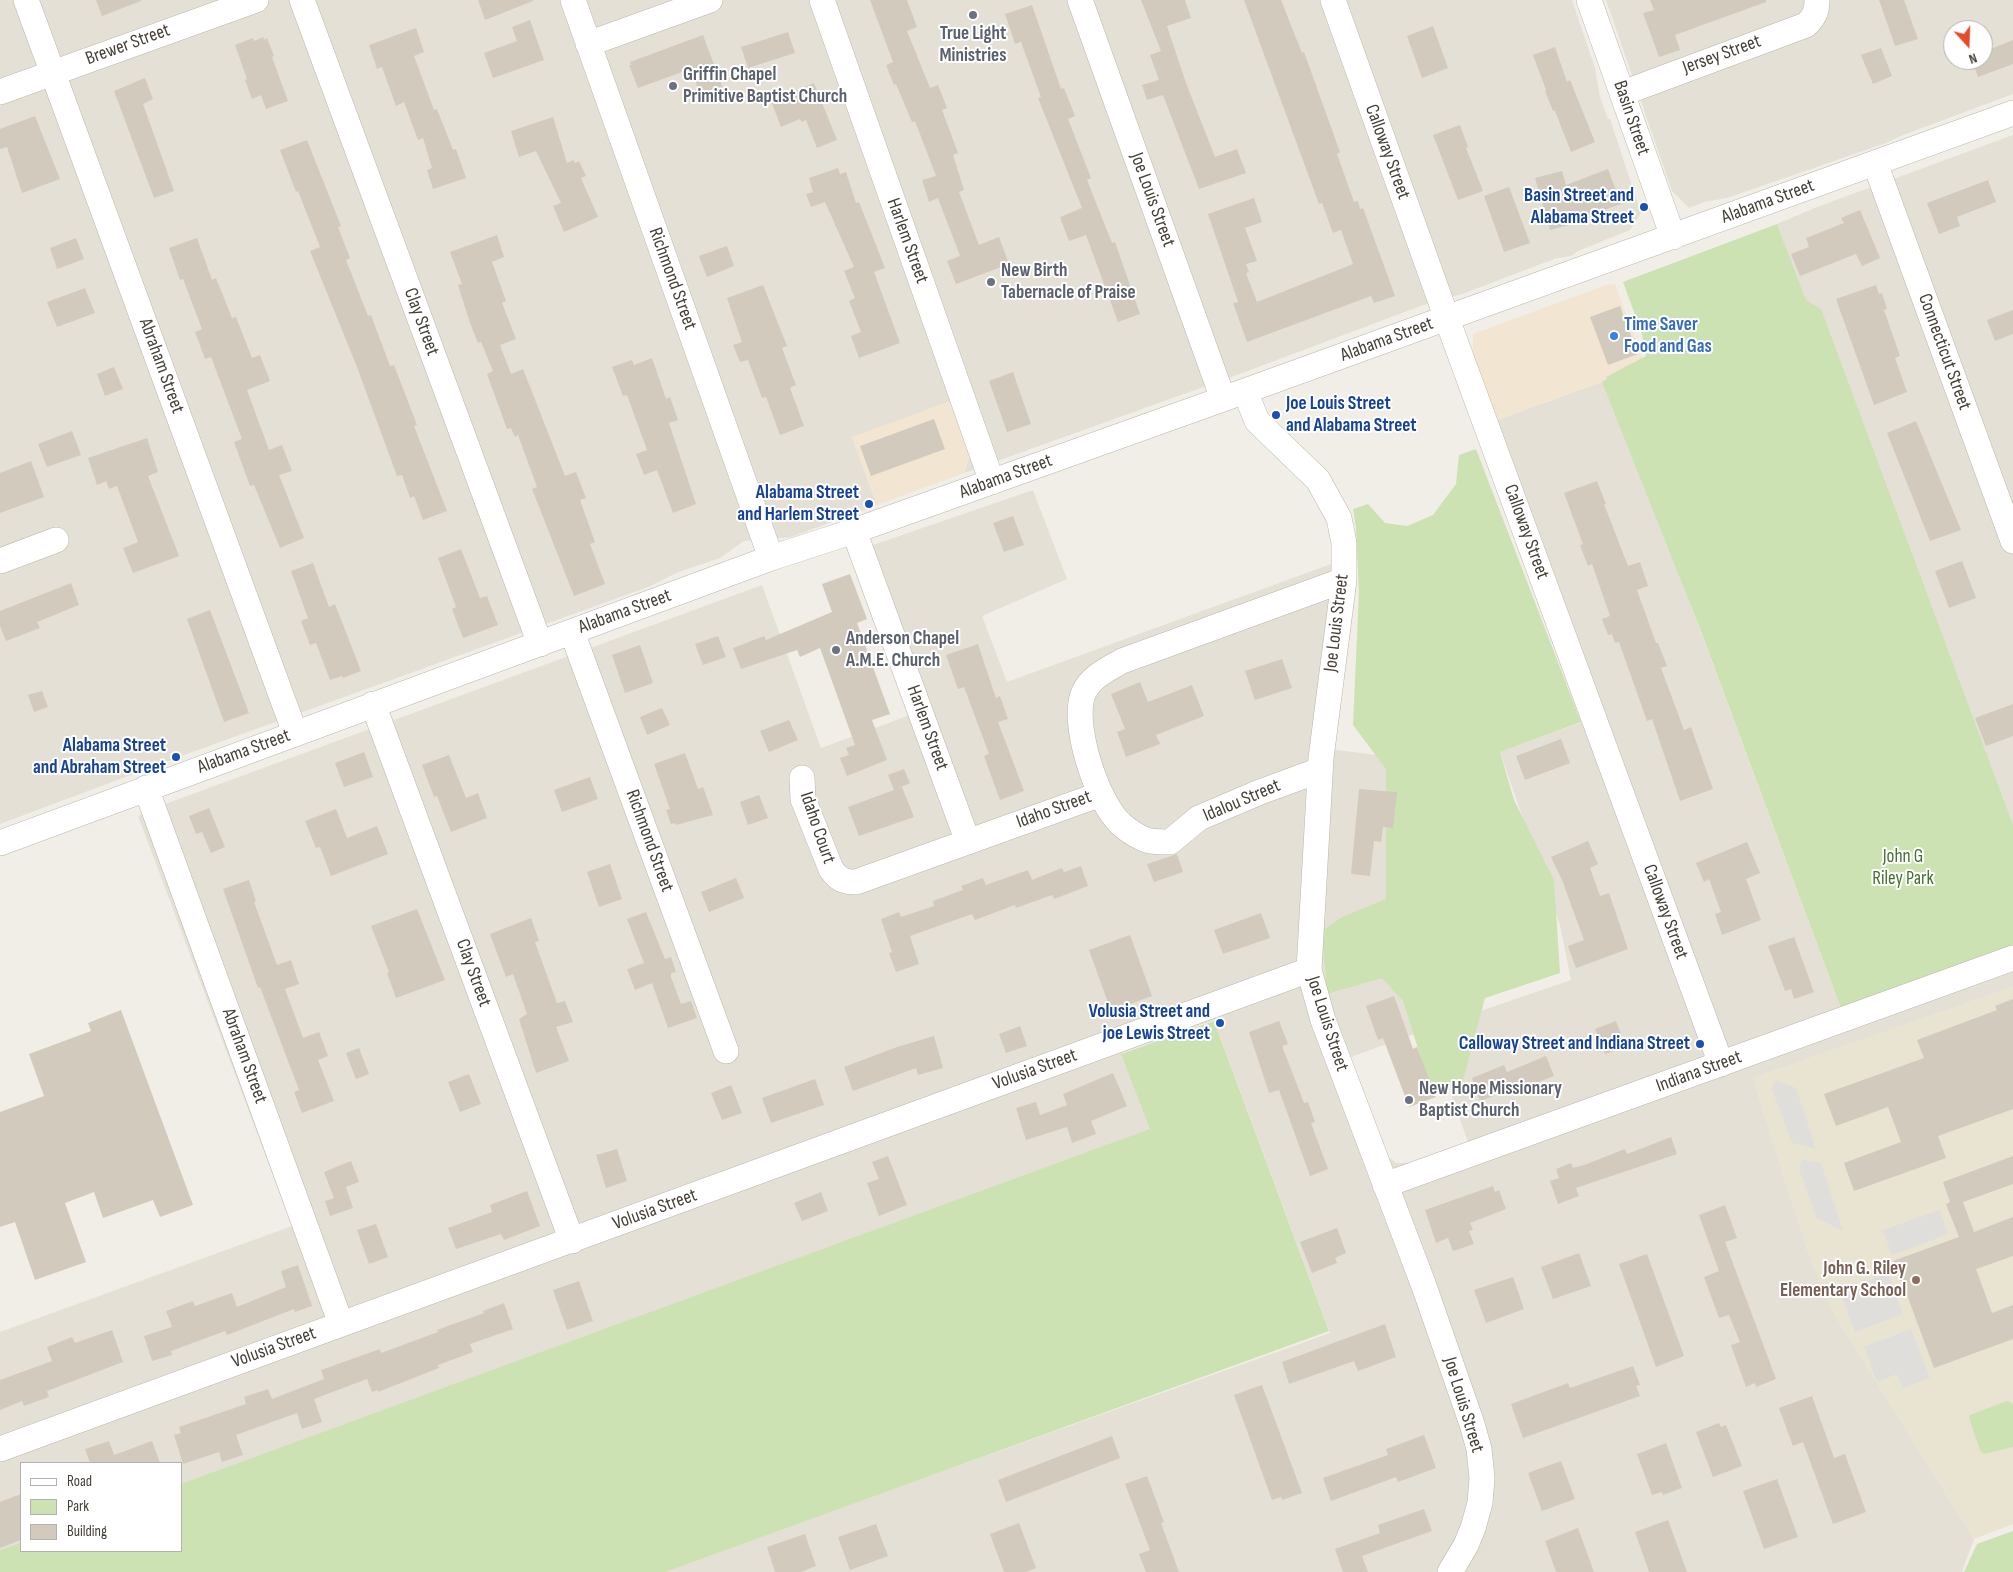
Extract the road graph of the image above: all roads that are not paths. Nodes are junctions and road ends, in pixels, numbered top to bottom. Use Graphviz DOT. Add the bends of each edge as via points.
graph roads {
  1 [pos="26,0"];
  2 [pos="256,0"];
  3 [pos="302,0"];
  4 [pos="572,0"];
  5 [pos="710,0"];
  6 [pos="822,0"];
  7 [pos="1080,0"];
  8 [pos="1333,0"];
  9 [pos="1589,0"];
  10 [pos="1817,5"];
  11 [pos="588,44"];
  12 [pos="52,72"];
  13 [pos="0,92"];
  14 [pos="1623,93"];
  15 [pos="2013,113"];
  16 [pos="1875,163"];
  17 [pos="1673,237"];
  18 [pos="1447,319"];
  19 [pos="1234,395"];
  20 [pos="992,482"];
  21 [pos="854,531"];
  22 [pos="56,540"];
  23 [pos="2013,541"];
  24 [pos="771,558"];
  25 [pos="0,561"];
  26 [pos="1344,580"];
  27 [pos="572,632"];
  28 [pos="540,644"];
  29 [pos="373,704"];
  30 [pos="296,733"];
  31 [pos="1320,770"];
  32 [pos="802,778"];
  33 [pos="146,788"];
  34 [pos="1101,794"];
  35 [pos="0,842"];
  36 [pos="968,842"];
  37 [pos="837,878"];
  38 [pos="2013,958"];
  39 [pos="1310,970"];
  40 [pos="726,1051"];
  41 [pos="1721,1064"];
  42 [pos="1385,1185"];
  43 [pos="572,1241"];
  44 [pos="341,1324"];
  45 [pos="0,1449"];
  46 [pos="1450,1572"];
  1 -- 12 [label="street, Abraham Street"];
  2 -- 12 [label="street, Brewer Street"];
  3 -- 28 [label="street, Clay Street"];
  4 -- 11 [label="street, Richmond Street"];
  5 -- 11 [label="street"];
  6 -- 20 [label="street, Harlem Street"];
  7 -- 19 [label="street, Joe Louis Street"];
  8 -- 18 [label="street, Calloway Street"];
  9 -- 14 [label="street, Basin Street"];
  10 -- 14 [label="street, Jersey Street" via="1813,18 1806,24"];
  11 -- 24 [label="street, Richmond Street"];
  12 -- 13 [label="street, Brewer Street"];
  12 -- 30 [label="street, Abraham Street"];
  14 -- 17 [label="street, Basin Street"];
  15 -- 16 [label="street, Alabama Street"];
  16 -- 17 [label="street, Alabama Street"];
  16 -- 23 [label="street, Connecticut Street"];
  17 -- 18 [label="street, Alabama Street"];
  18 -- 19 [label="street, Alabama Street"];
  18 -- 41 [label="street, Calloway Street"];
  19 -- 20 [label="street, Alabama Street"];
  19 -- 26 [label="street, Joe Louis Street" via="1318,480 1330,500 1339,518 1344,543"];
  20 -- 21 [label="street, Alabama Street"];
  21 -- 24 [label="street, Alabama Street"];
  21 -- 36 [label="street, Harlem Street"];
  22 -- 25 [label="street"];
  24 -- 27 [label="street, Alabama Street"];
  26 -- 31 [label="street, Joe Louis Street"];
  26 -- 34 [label="street, Idaho Street" via="1122,661 1102,672 1088,685 1079,705 1081,733"];
  27 -- 28 [label="street, Alabama Street"];
  27 -- 40 [label="street, Richmond Street"];
  28 -- 29 [label="street, Alabama Street"];
  29 -- 30 [label="street, Alabama Street"];
  29 -- 43 [label="street, Clay Street"];
  30 -- 33 [label="street, Alabama Street"];
  31 -- 34 [label="street, Idalou Street" via="1199,818 1170,842 1148,841 1120,823"];
  31 -- 39 [label="street, Joe Louis Street"];
  32 -- 37 [label="street, Idaho Court" via="803,799"];
  33 -- 35 [label="street, Alabama Street"];
  33 -- 44 [label="street, Abraham Street"];
  34 -- 36 [label="street, Idaho Street"];
  36 -- 37 [label="street, Idaho Street" via="856,882"];
  38 -- 41 [label="street, Indiana Street"];
  39 -- 42 [label="street, Joe Louis Street" via="1322,1020"];
  39 -- 43 [label="street, Volusia Street"];
  41 -- 42 [label="street, Indiana Street"];
  42 -- 46 [label="street, Joe Louis Street" via="1424,1286 1479,1449 1480,1503 1466,1545"];
  43 -- 44 [label="street, Volusia Street"];
  44 -- 45 [label="street, Volusia Street"];
}
